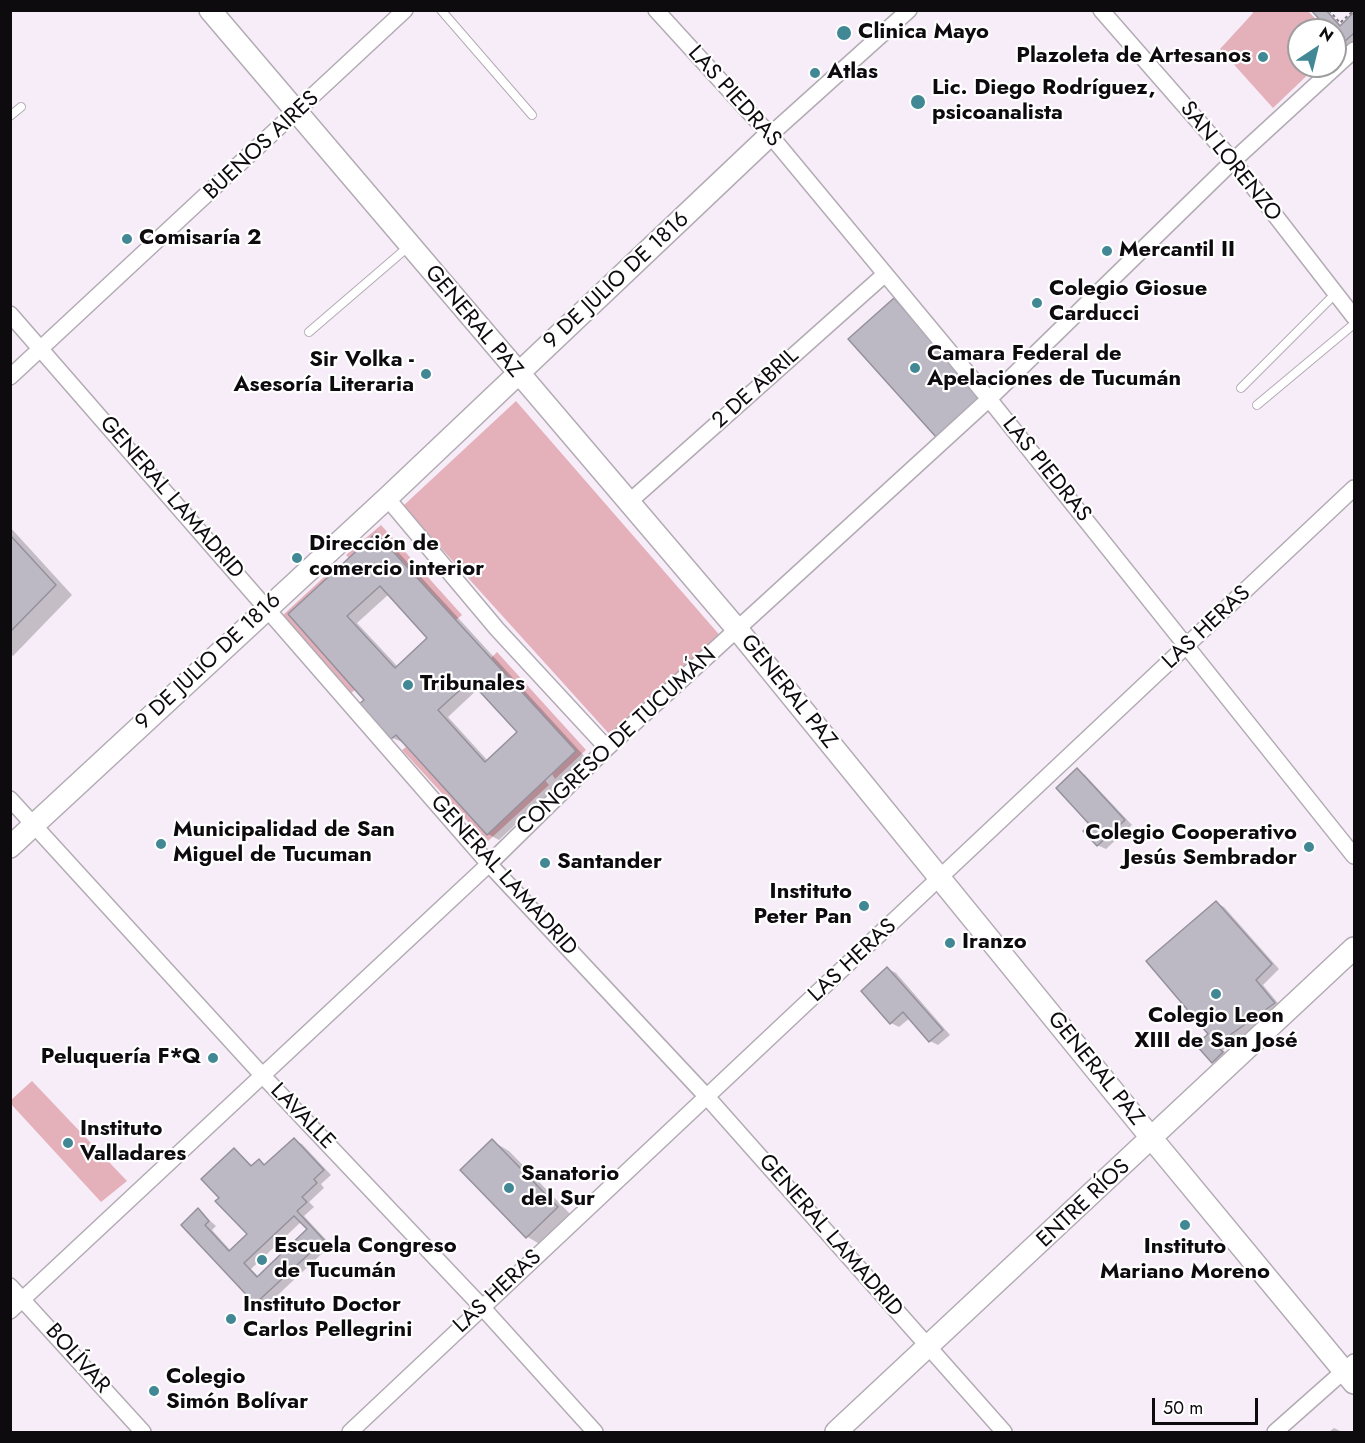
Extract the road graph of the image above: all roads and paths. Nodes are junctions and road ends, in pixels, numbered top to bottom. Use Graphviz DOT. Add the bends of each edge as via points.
graph roads {
  1 [pos="210,10"];
  2 [pos="405,10"];
  3 [pos="441,10"];
  4 [pos="656,10"];
  5 [pos="909,10"];
  6 [pos="1101,10"];
  7 [pos="1329,10"];
  8 [pos="1354,11"];
  9 [pos="1354,50"];
  10 [pos="21,107"];
  11 [pos="297,113"];
  12 [pos="532,115"];
  13 [pos="10,116"];
  14 [pos="770,135"];
  15 [pos="1233,162"];
  16 [pos="409,246"];
  17 [pos="884,275"];
  18 [pos="1335,294"];
  19 [pos="10,314"];
  20 [pos="1354,317"];
  21 [pos="1354,324"];
  22 [pos="309,332"];
  23 [pos="41,349"];
  24 [pos="518,375"];
  25 [pos="10,377"];
  26 [pos="1241,388"];
  27 [pos="988,399"];
  28 [pos="1257,405"];
  29 [pos="1354,488"];
  30 [pos="387,498"];
  31 [pos="628,503"];
  32 [pos="267,608"];
  33 [pos="737,629"];
  34 [pos="1188,646"];
  35 [pos="607,748"];
  36 [pos="10,799"];
  37 [pos="34,824"];
  38 [pos="10,847"];
  39 [pos="1354,856"];
  40 [pos="489,864"];
  41 [pos="939,879"];
  42 [pos="1354,948"];
  43 [pos="263,1076"];
  44 [pos="708,1098"];
  45 [pos="1153,1140"];
  46 [pos="10,1286"];
  47 [pos="23,1299"];
  48 [pos="482,1306"];
  49 [pos="10,1311"];
  50 [pos="929,1348"];
  51 [pos="1351,1372"];
  52 [pos="143,1432"];
  53 [pos="350,1432"];
  54 [pos="595,1432"];
  55 [pos="837,1432"];
  56 [pos="1004,1432"];
  57 [pos="1275,1432"];
  1 -- 11 [label="street, GENERAL PAZ"];
  2 -- 11 [label="street, BUENOS AIRES"];
  3 -- 12 [label="lane"];
  4 -- 14 [label="street, LAS PIEDRAS"];
  5 -- 14 [label="street, 9 DE JULIO DE 1816"];
  6 -- 15 [label="street, SAN LORENZO"];
  7 -- 8 [label="path" via="1340,22"];
  9 -- 15 [label="street, CONGRESO DE TUCUMÁN"];
  10 -- 13 [label="lane"];
  11 -- 16 [label="street, GENERAL PAZ"];
  11 -- 23 [label="street, BUENOS AIRES"];
  14 -- 17 [label="street, LAS PIEDRAS"];
  14 -- 24 [label="street, 9 DE JULIO DE 1816"];
  15 -- 18 [label="street, SAN LORENZO"];
  15 -- 27 [label="street, CONGRESO DE TUCUMÁN"];
  16 -- 22 [label="lane"];
  16 -- 24 [label="street, GENERAL PAZ"];
  17 -- 27 [label="street, LAS PIEDRAS"];
  17 -- 31 [label="street, 2 DE ABRIL"];
  18 -- 20 [label="street, SAN LORENZO"];
  18 -- 26 [label="lane"];
  19 -- 23 [label="street, GENERAL LAMADRID"];
  21 -- 28 [label="lane"];
  23 -- 25 [label="street, BUENOS AIRES"];
  23 -- 32 [label="street, GENERAL LAMADRID"];
  24 -- 30 [label="street, 9 DE JULIO DE 1816"];
  24 -- 31 [label="street, GENERAL PAZ"];
  27 -- 33 [label="street, CONGRESO DE TUCUMÁN"];
  27 -- 34 [label="street, LAS PIEDRAS"];
  29 -- 34 [label="street, LAS HERAS"];
  30 -- 32 [label="street, 9 DE JULIO DE 1816"];
  30 -- 35 [label="street" via="497,629"];
  31 -- 33 [label="street, GENERAL PAZ"];
  32 -- 37 [label="street, 9 DE JULIO DE 1816"];
  32 -- 40 [label="street, GENERAL LAMADRID"];
  33 -- 35 [label="street, CONGRESO DE TUCUMÁN"];
  33 -- 41 [label="street, GENERAL PAZ"];
  34 -- 39 [label="street, LAS PIEDRAS"];
  34 -- 41 [label="street, LAS HERAS"];
  35 -- 40 [label="street, CONGRESO DE TUCUMÁN"];
  36 -- 37 [label="street, LAVALLE"];
  37 -- 38 [label="street, 9 DE JULIO DE 1816"];
  37 -- 43 [label="street, LAVALLE"];
  40 -- 43 [label="street, CONGRESO DE TUCUMÁN"];
  40 -- 44 [label="street, GENERAL LAMADRID"];
  41 -- 44 [label="street, LAS HERAS"];
  41 -- 45 [label="street, GENERAL PAZ"];
  42 -- 45 [label="street, ENTRE RÍOS"];
  43 -- 47 [label="street, CONGRESO DE TUCUMÁN"];
  43 -- 48 [label="street, LAVALLE"];
  44 -- 48 [label="street, LAS HERAS"];
  44 -- 50 [label="street, GENERAL LAMADRID"];
  45 -- 50 [label="street, ENTRE RÍOS"];
  45 -- 51 [label="street, GENERAL PAZ"];
  46 -- 47 [label="street, BOLÍVAR"];
  47 -- 49 [label="street, CONGRESO DE TUCUMÁN"];
  47 -- 52 [label="street, BOLÍVAR"];
  48 -- 53 [label="street, LAS HERAS"];
  48 -- 54 [label="street, LAVALLE"];
  50 -- 55 [label="street, ENTRE RÍOS"];
  50 -- 56 [label="street, GENERAL LAMADRID"];
  51 -- 57 [label="street"];
}
